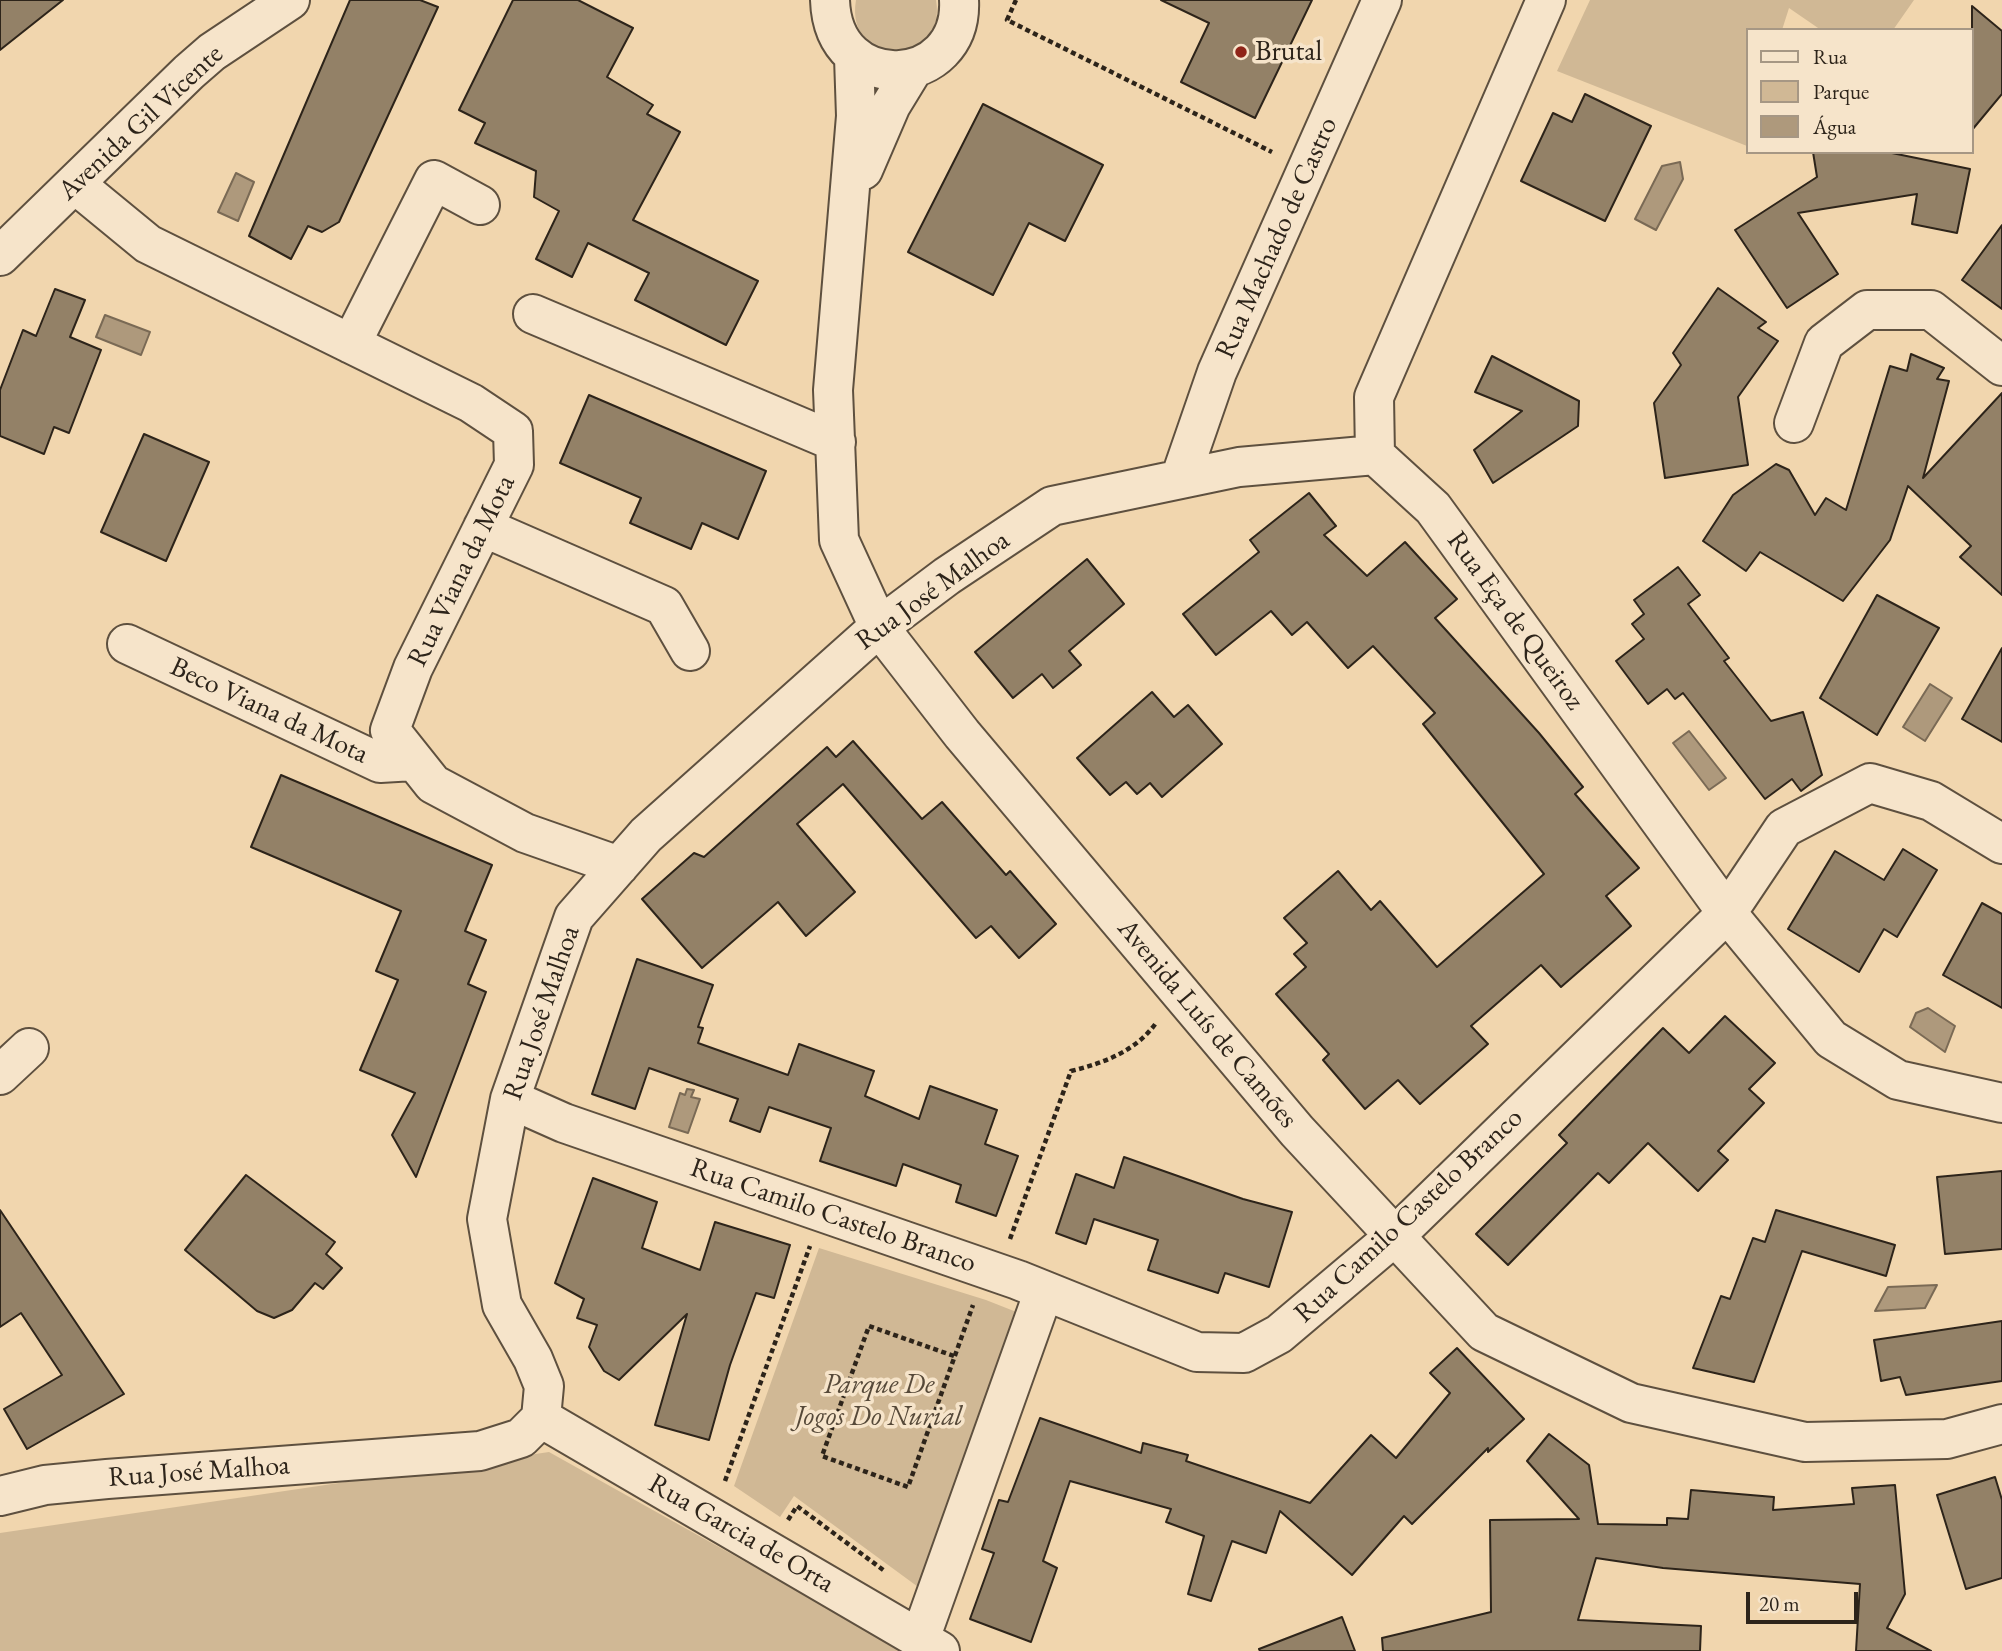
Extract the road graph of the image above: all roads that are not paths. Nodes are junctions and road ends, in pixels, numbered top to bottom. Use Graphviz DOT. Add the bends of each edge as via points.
graph roads {
  1 [pos="290,0"];
  2 [pos="830,0"];
  3 [pos="959,0"];
  4 [pos="1382,0"];
  5 [pos="1546,0"];
  6 [pos="854,57"];
  7 [pos="913,69"];
  8 [pos="75,184"];
  9 [pos="851,197"];
  10 [pos="480,205"];
  11 [pos="0,256"];
  12 [pos="533,314"];
  13 [pos="351,344"];
  14 [pos="2002,366"];
  15 [pos="1794,423"];
  16 [pos="836,442"];
  17 [pos="1375,455"];
  18 [pos="1180,479"];
  19 [pos="484,527"];
  20 [pos="878,627"];
  21 [pos="127,644"];
  22 [pos="690,651"];
  23 [pos="414,761"];
  24 [pos="2002,844"];
  25 [pos="619,866"];
  26 [pos="1727,913"];
  27 [pos="29,1048"];
  28 [pos="0,1075"];
  29 [pos="510,1099"];
  30 [pos="2002,1103"];
  31 [pos="1395,1236"];
  32 [pos="1044,1291"];
  33 [pos="541,1418"];
  34 [pos="2002,1424"];
  35 [pos="0,1496"];
  36 [pos="931,1632"];
  1 -- 8 [label="street, Avenida Gil Vicente" via="212,52"];
  2 -- 6 [label="street" via="830,20 839,41"];
  3 -- 7 [label="street" via="957,24 947,44"];
  4 -- 18 [label="street, Rua Machado de Castro" via="1217,372"];
  5 -- 17 [label="street" via="1374,397"];
  6 -- 7 [label="street" via="872,68"];
  6 -- 9 [label="street"];
  7 -- 9 [label="street" via="891,105"];
  8 -- 11 [label="street, Avenida Gil Vicente"];
  8 -- 13 [label="street, Rua Viana da Mota" via="148,244"];
  9 -- 16 [label="street, Avenida Luís de Camões" via="833,390"];
  10 -- 13 [label="street" via="434,180"];
  12 -- 16 [label="street"];
  13 -- 19 [label="street, Rua Viana da Mota" via="471,402 513,431 514,465"];
  14 -- 15 [label="street" via="1931,310 1867,310 1824,343"];
  16 -- 20 [label="street, Avenida Luís de Camões" via="839,540"];
  17 -- 18 [label="street, Rua José Malhoa" via="1240,467"];
  17 -- 26 [label="street, Rua Eça de Queiroz" via="1433,508"];
  18 -- 20 [label="street, Rua José Malhoa" via="1052,506"];
  19 -- 22 [label="street" via="664,606"];
  19 -- 23 [label="street, Rua Viana da Mota" via="413,668 390,730"];
  20 -- 25 [label="street, Rua José Malhoa" via="646,835"];
  20 -- 31 [label="street, Avenida Luís de Camões" via="962,734 1297,1130"];
  21 -- 23 [label="street, Beco Viana da Mota" via="380,763"];
  23 -- 25 [label="street, Rua Viana da Mota" via="433,784 526,833"];
  24 -- 26 [label="street, Rua Camilo Castelo Branco" via="1931,801 1870,783 1784,828"];
  25 -- 29 [label="street, Rua José Malhoa" via="574,917"];
  26 -- 30 [label="street, Rua Eça de Queiroz" via="1831,1039 1898,1080"];
  26 -- 31 [label="street, Rua Camilo Castelo Branco"];
  27 -- 28 [label="street"];
  29 -- 32 [label="street, Rua Camilo Castelo Branco" via="564,1124 987,1285"];
  29 -- 33 [label="street, Rua José Malhoa" via="488,1219 502,1305 544,1386"];
  31 -- 32 [label="street, Rua Camilo Castelo Branco" via="1279,1334 1244,1353 1197,1352"];
  31 -- 34 [label="street, Avenida Luís de Camões" via="1484,1332 1631,1403 1805,1442 1947,1439"];
  32 -- 36 [label="street"];
  33 -- 35 [label="street, Rua José Malhoa" via="521,1438 480,1451 95,1480"];
  33 -- 36 [label="street, Rua Garcia de Orta"];
}
